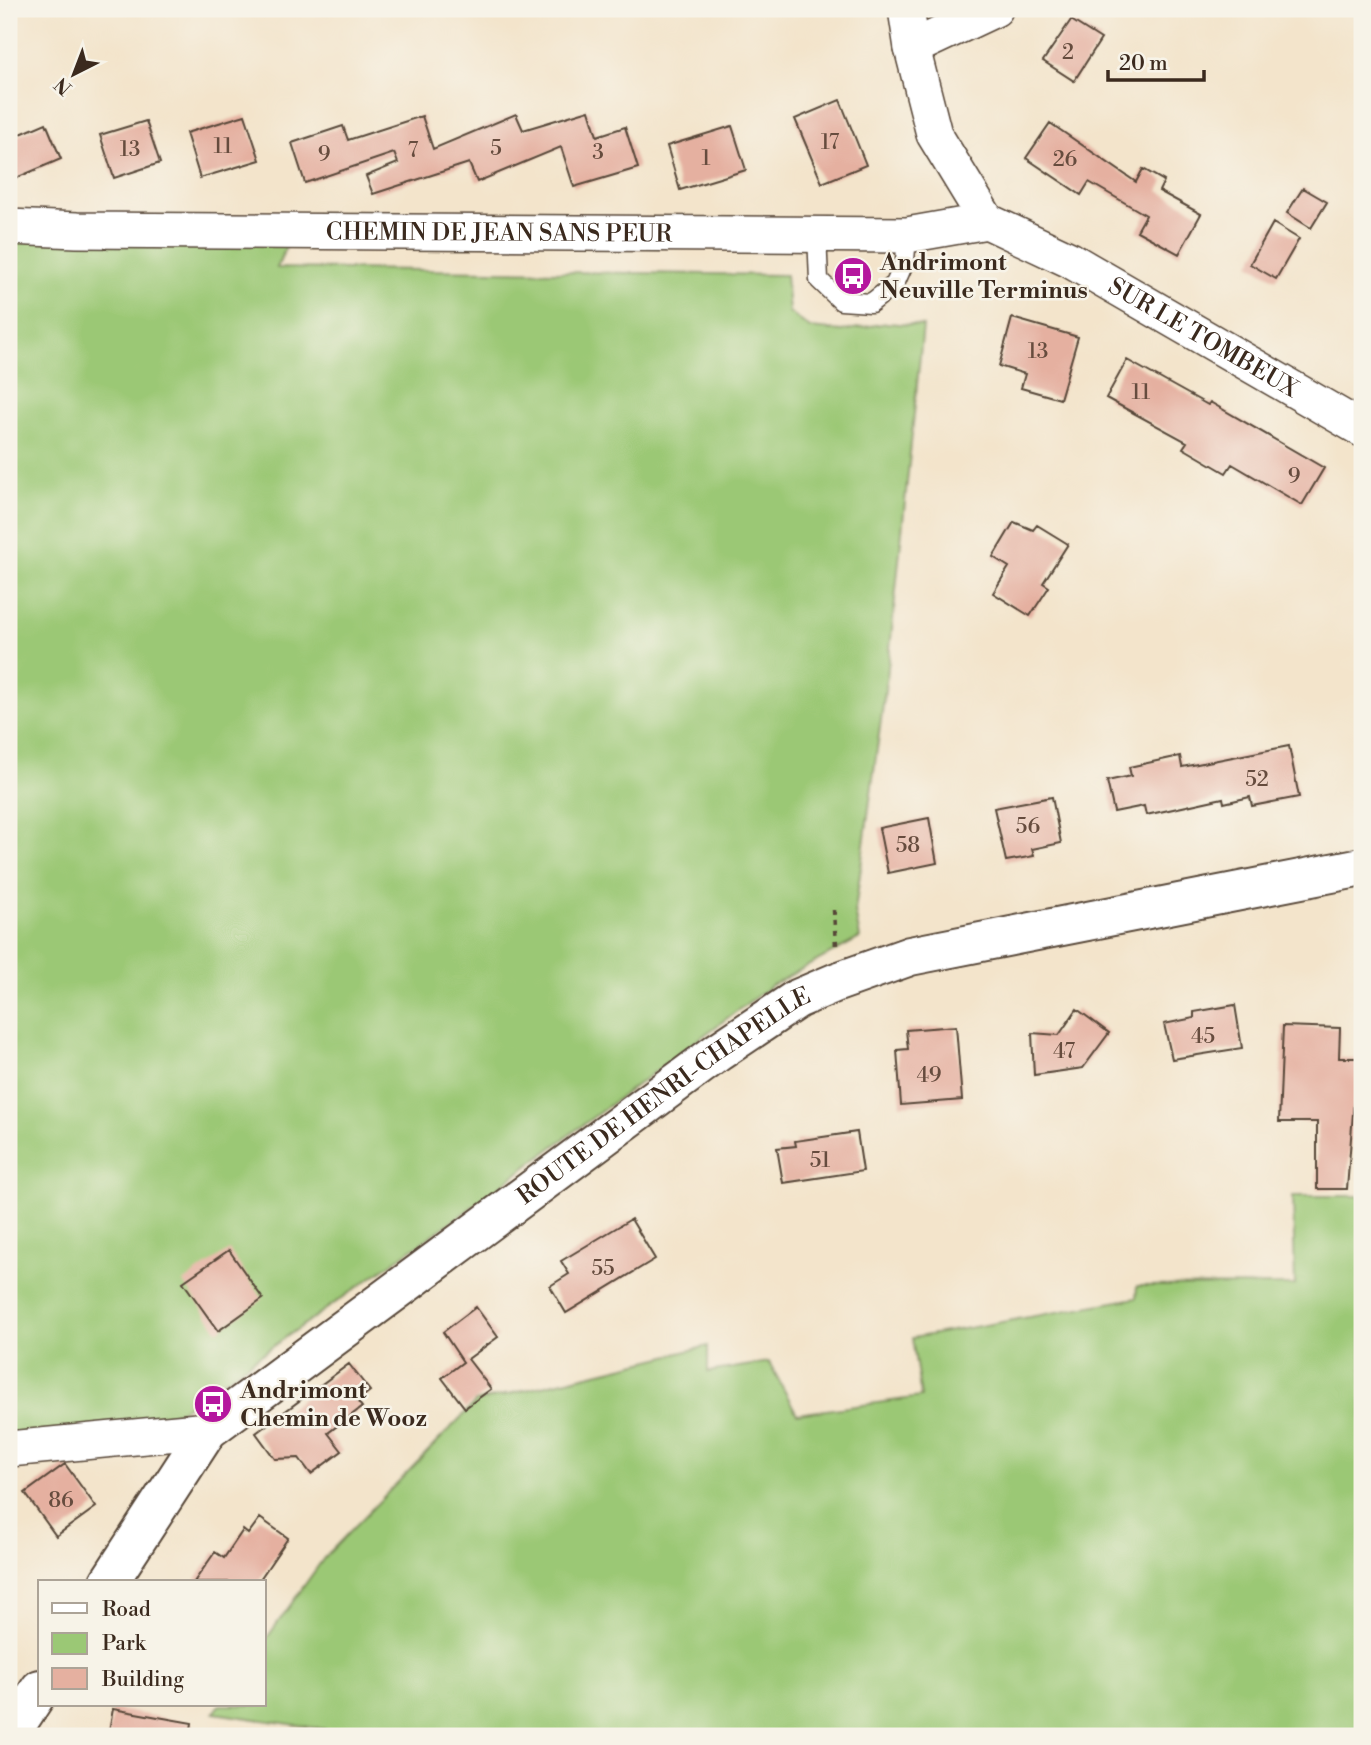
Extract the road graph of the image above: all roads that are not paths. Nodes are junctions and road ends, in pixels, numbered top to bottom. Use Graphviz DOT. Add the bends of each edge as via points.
graph roads {
  1 [pos="906,9"];
  2 [pos="995,9"];
  3 [pos="912,48"];
  4 [pos="987,221"];
  5 [pos="9,227"];
  6 [pos="817,234"];
  7 [pos="907,235"];
  8 [pos="1362,429"];
  9 [pos="1362,867"];
  10 [pos="208,1430"];
  11 [pos="9,1450"];
  12 [pos="110,1580"];
  13 [pos="38,1692"];
  14 [pos="9,1736"];
  1 -- 3 [label="street"];
  2 -- 3 [label="street"];
  3 -- 4 [label="street" via="934,134"];
  4 -- 7 [label="street, CHEMIN DE JEAN SANS PEUR"];
  4 -- 8 [label="street, SUR LE TOMBEUX" via="1070,260"];
  5 -- 6 [label="street, CHEMIN DE JEAN SANS PEUR"];
  6 -- 7 [label="street, CHEMIN DE JEAN SANS PEUR"];
  6 -- 7 [label="lane" via="819,280 841,302 872,303 895,284 905,261"];
  9 -- 10 [label="street, ROUTE DE HENRI-CHAPELLE" via="910,956 797,999 718,1052"];
  10 -- 11 [label="street"];
  10 -- 12 [label="street, ROUTE DE HENRI-CHAPELLE"];
  13 -- 14 [label="street"];
}
